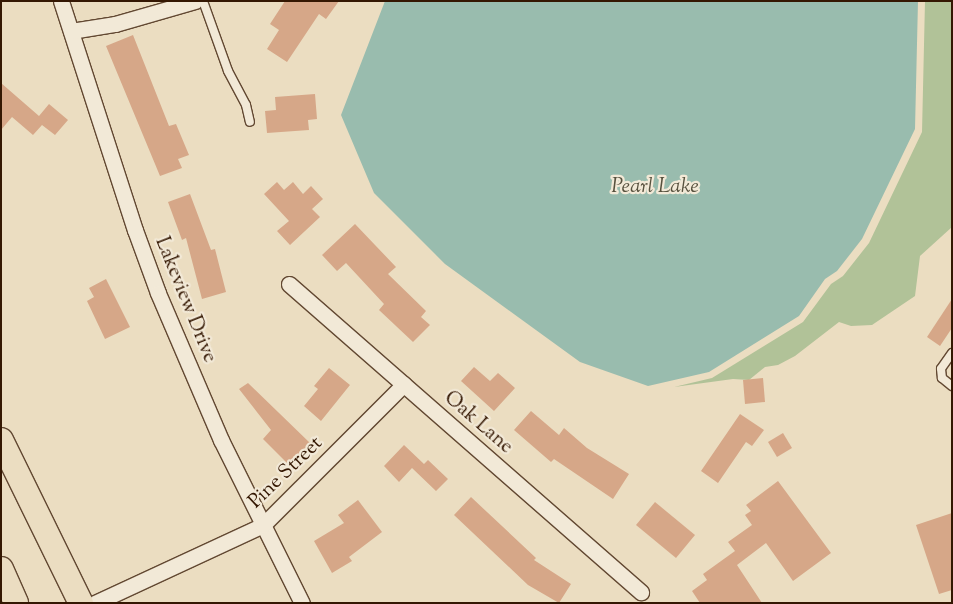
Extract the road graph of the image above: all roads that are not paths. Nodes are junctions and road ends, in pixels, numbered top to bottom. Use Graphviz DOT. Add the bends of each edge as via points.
graph roads {
  1 [pos="61,1"];
  2 [pos="195,1"];
  3 [pos="203,1"];
  4 [pos="71,31"];
  5 [pos="250,122"];
  6 [pos="289,284"];
  7 [pos="952,353"];
  8 [pos="404,384"];
  9 [pos="952,386"];
  10 [pos="1,440"];
  11 [pos="263,525"];
  12 [pos="1,569"];
  13 [pos="641,592"];
  14 [pos="16,603"];
  15 [pos="81,603"];
  16 [pos="95,603"];
  17 [pos="302,603"];
  1 -- 4 [label="street, Lakeview Drive"];
  2 -- 4 [label="street" via="115,24"];
  3 -- 5 [label="lane"];
  4 -- 11 [label="street, Lakeview Drive" via="134,230 221,440"];
  6 -- 8 [label="street, Oak Lane"];
  7 -- 9 [label="lane" via="941,369 942,378"];
  8 -- 11 [label="street, Pine Street"];
  8 -- 13 [label="street, Oak Lane"];
  10 -- 15 [label="main road"];
  11 -- 16 [label="street, Pine Street"];
  11 -- 17 [label="street, Lakeview Drive"];
  12 -- 14 [label="main road"];
}
